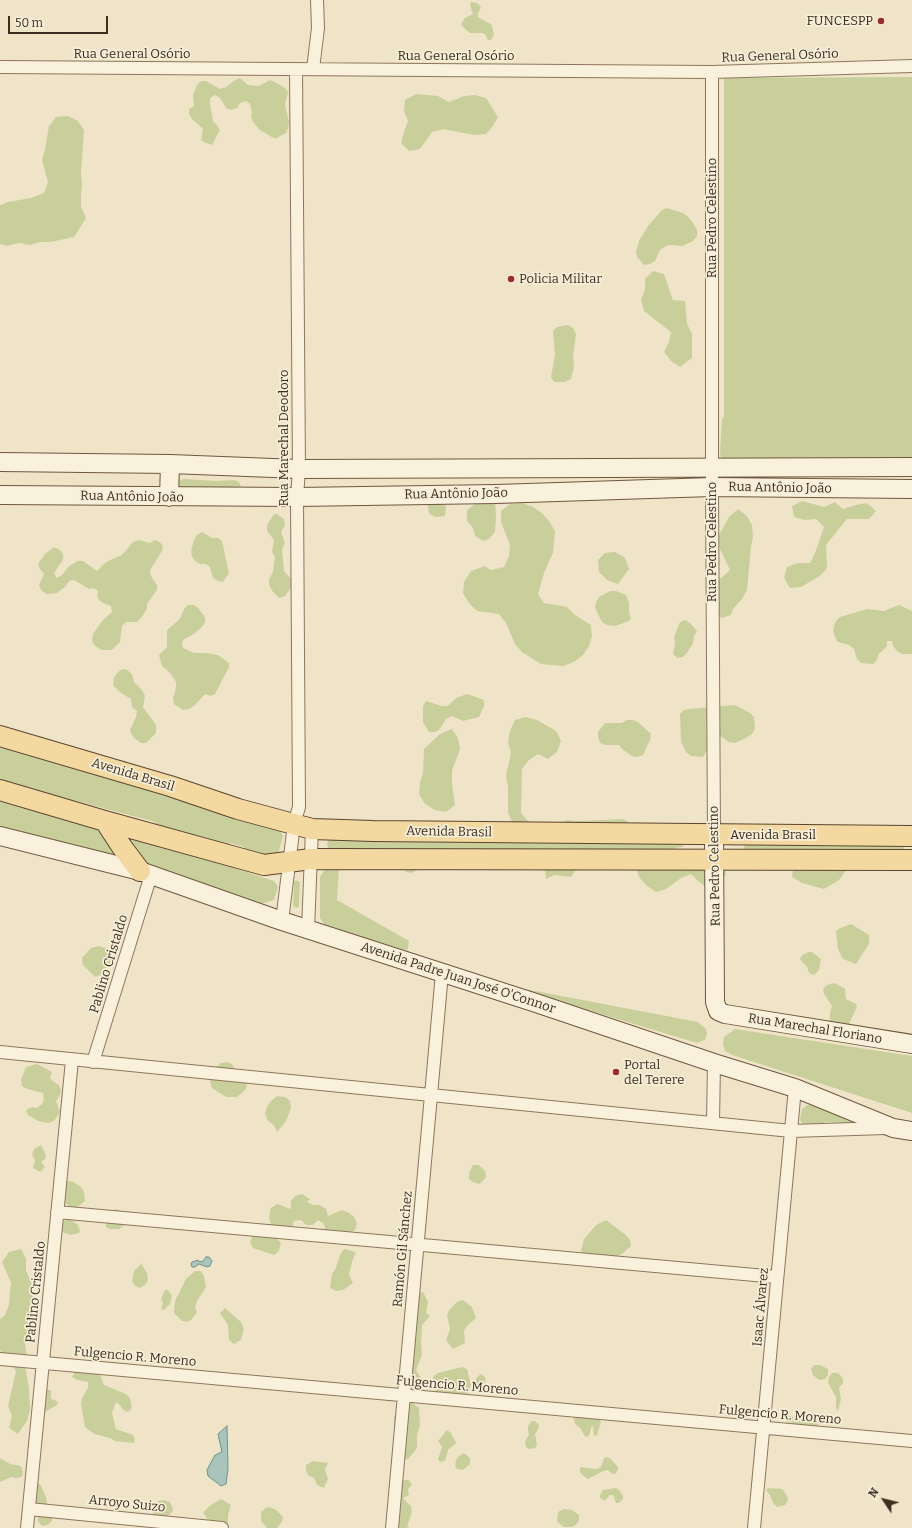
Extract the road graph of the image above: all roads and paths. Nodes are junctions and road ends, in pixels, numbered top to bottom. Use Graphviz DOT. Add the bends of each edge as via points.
graph roads {
  1 [pos="317,0"];
  2 [pos="0,66"];
  3 [pos="912,66"];
  4 [pos="296,69"];
  5 [pos="313,69"];
  6 [pos="712,72"];
  7 [pos="0,462"];
  8 [pos="170,464"];
  9 [pos="912,466"];
  10 [pos="712,467"];
  11 [pos="298,468"];
  12 [pos="495,469"];
  13 [pos="712,487"];
  14 [pos="912,489"];
  15 [pos="496,494"];
  16 [pos="0,495"];
  17 [pos="169,497"];
  18 [pos="297,497"];
  19 [pos="0,736"];
  20 [pos="0,790"];
  21 [pos="302,820"];
  22 [pos="105,821"];
  23 [pos="714,835"];
  24 [pos="0,836"];
  25 [pos="912,836"];
  26 [pos="311,859"];
  27 [pos="715,859"];
  28 [pos="912,860"];
  29 [pos="289,862"];
  30 [pos="146,873"];
  31 [pos="282,921"];
  32 [pos="308,930"];
  33 [pos="442,973"];
  34 [pos="718,1011"];
  35 [pos="912,1044"];
  36 [pos="0,1052"];
  37 [pos="72,1060"];
  38 [pos="93,1062"];
  39 [pos="714,1063"];
  40 [pos="795,1088"];
  41 [pos="431,1095"];
  42 [pos="713,1123"];
  43 [pos="893,1128"];
  44 [pos="791,1131"];
  45 [pos="912,1131"];
  46 [pos="57,1212"];
  47 [pos="418,1244"];
  48 [pos="777,1277"];
  49 [pos="0,1358"];
  50 [pos="43,1362"];
  51 [pos="404,1395"];
  52 [pos="763,1428"];
  53 [pos="912,1441"];
  54 [pos="29,1509"];
  55 [pos="27,1528"];
  56 [pos="222,1528"];
  57 [pos="392,1528"];
  58 [pos="754,1528"];
  1 -- 5 [label="street" via="318,28"];
  2 -- 4 [label="street, Rua General Osório"];
  3 -- 6 [label="street, Rua General Osório"];
  4 -- 5 [label="street, Rua General Osório"];
  4 -- 11 [label="street, Rua Marechal Deodoro"];
  5 -- 6 [label="street, Rua General Osório"];
  6 -- 10 [label="street, Rua Pedro Celestino"];
  7 -- 8 [label="main road, Rua Antônio João"];
  8 -- 11 [label="main road, Rua Antônio João"];
  8 -- 17 [label="main road"];
  9 -- 10 [label="main road, Rua Antônio João"];
  10 -- 12 [label="main road, Rua Antônio João"];
  10 -- 13 [label="street, Rua Pedro Celestino"];
  11 -- 12 [label="main road, Rua Antônio João"];
  11 -- 18 [label="street, Rua Marechal Deodoro"];
  12 -- 15 [label="main road"];
  13 -- 14 [label="main road, Rua Antônio João"];
  13 -- 15 [label="main road, Rua Antônio João"];
  13 -- 23 [label="street, Rua Pedro Celestino"];
  15 -- 18 [label="main road, Rua Antônio João"];
  16 -- 17 [label="main road, Rua Antônio João"];
  17 -- 18 [label="main road, Rua Antônio João"];
  18 -- 21 [label="street, Rua Marechal Deodoro"];
  19 -- 21 [label="main road, Avenida Brasil" via="238,809"];
  20 -- 22 [label="main road, Avenida Brasil"];
  21 -- 23 [label="main road, Avenida Brasil" via="373,832"];
  21 -- 26 [label="street, Rua Marechal Deodoro"];
  21 -- 29 [label="street, Rua Marechal Deodoro"];
  22 -- 29 [label="main road, Avenida Brasil" via="255,863 264,865"];
  22 -- 30 [label="main road"];
  23 -- 25 [label="main road, Avenida Brasil"];
  23 -- 27 [label="main road, Rua Pedro Celestino"];
  24 -- 30 [label="main road, Avenida Padre Juan José O'Connor"];
  26 -- 27 [label="main road, Avenida Brasil"];
  26 -- 29 [label="main road, Avenida Brasil"];
  26 -- 32 [label="street, Rua Marechal Deodoro"];
  27 -- 28 [label="main road, Avenida Brasil"];
  27 -- 34 [label="main road, Rua Pedro Celestino" via="715,1002"];
  29 -- 31 [label="street, Rua Marechal Deodoro"];
  30 -- 31 [label="main road, Avenida Padre Juan José O'Connor"];
  30 -- 38 [label="street, Pablino Cristaldo"];
  31 -- 32 [label="main road, Avenida Padre Juan José O'Connor"];
  32 -- 33 [label="main road, Avenida Padre Juan José O'Connor"];
  33 -- 39 [label="main road, Avenida Padre Juan José O'Connor"];
  33 -- 41 [label="street, Ramón Gil Sánchez"];
  34 -- 35 [label="main road, Rua Marechal Floriano"];
  36 -- 37 [label="street"];
  37 -- 38 [label="street"];
  37 -- 46 [label="street, Pablino Cristaldo"];
  38 -- 41 [label="street"];
  39 -- 40 [label="main road, Avenida Padre Juan José O'Connor"];
  39 -- 42 [label="street"];
  40 -- 43 [label="main road, Avenida Padre Juan José O'Connor"];
  40 -- 44 [label="street, Isaac Álvarez"];
  41 -- 42 [label="street"];
  41 -- 47 [label="street, Ramón Gil Sánchez"];
  42 -- 44 [label="street"];
  43 -- 44 [label="street"];
  43 -- 45 [label="main road, Avenida Padre Juan José O'Connor"];
  44 -- 48 [label="street, Isaac Álvarez"];
  46 -- 47 [label="street"];
  46 -- 50 [label="street, Pablino Cristaldo"];
  47 -- 48 [label="street"];
  47 -- 51 [label="street, Ramón Gil Sánchez"];
  48 -- 52 [label="street, Isaac Álvarez"];
  49 -- 50 [label="street, Fulgencio R. Moreno"];
  50 -- 51 [label="street, Fulgencio R. Moreno"];
  50 -- 54 [label="street, Pablino Cristaldo"];
  51 -- 52 [label="street, Fulgencio R. Moreno"];
  51 -- 57 [label="street, Ramón Gil Sánchez"];
  52 -- 53 [label="street, Fulgencio R. Moreno"];
  52 -- 58 [label="street, Isaac Álvarez"];
  54 -- 55 [label="street, Pablino Cristaldo"];
  54 -- 56 [label="street, Arroyo Suizo"];
}
